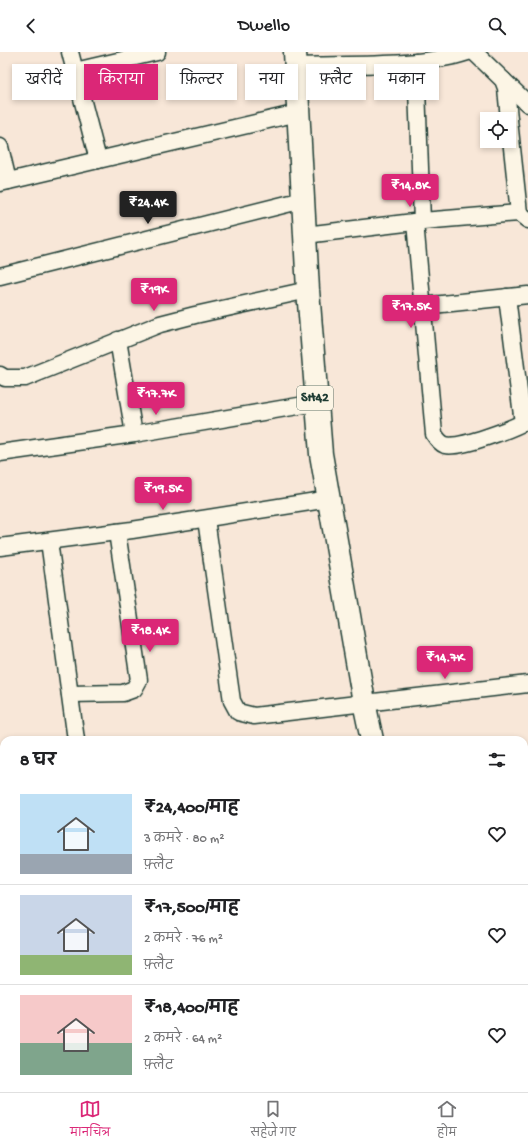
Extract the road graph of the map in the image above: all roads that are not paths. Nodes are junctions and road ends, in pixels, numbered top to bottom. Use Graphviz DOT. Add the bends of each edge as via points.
graph roads {
  1 [pos="70,52"];
  2 [pos="157,52"];
  3 [pos="468,52"];
  4 [pos="474,52"];
  5 [pos="295,59"];
  6 [pos="416,62"];
  7 [pos="73,64"];
  8 [pos="76,71"];
  9 [pos="76,75"];
  10 [pos="503,80"];
  11 [pos="528,104"];
  12 [pos="508,112"];
  13 [pos="298,113"];
  14 [pos="0,147"];
  15 [pos="513,148"];
  16 [pos="98,160"];
  17 [pos="4,182"];
  18 [pos="303,200"];
  19 [pos="523,216"];
  20 [pos="419,222"];
  21 [pos="305,235"];
  22 [pos="0,276"];
  23 [pos="308,290"];
  24 [pos="528,295"];
  25 [pos="506,297"];
  26 [pos="423,306"];
  27 [pos="118,340"];
  28 [pos="0,375"];
  29 [pos="316,403"];
  30 [pos="525,421"];
  31 [pos="134,434"];
  32 [pos="0,454"];
  33 [pos="329,499"];
  34 [pos="206,519"];
  35 [pos="117,532"];
  36 [pos="49,541"];
  37 [pos="0,547"];
  38 [pos="528,684"];
  39 [pos="70,694"];
  40 [pos="364,702"];
  41 [pos="75,736"];
  42 [pos="371,736"];
  1 -- 7 [label="street"];
  2 -- 8 [label="street"];
  3 -- 6 [label="street"];
  4 -- 10 [label="street"];
  5 -- 6 [label="street"];
  5 -- 13 [label="main road, SH42"];
  6 -- 20 [label="street"];
  9 -- 16 [label="street"];
  10 -- 11 [label="street"];
  10 -- 12 [label="street"];
  13 -- 16 [label="street"];
  13 -- 18 [label="main road, SH42"];
  14 -- 17 [label="street"];
  15 -- 19 [label="street"];
  16 -- 17 [label="street"];
  18 -- 21 [label="main road, SH42"];
  18 -- 22 [label="street"];
  19 -- 20 [label="street"];
  20 -- 21 [label="street"];
  20 -- 26 [label="street"];
  21 -- 23 [label="main road, SH42"];
  23 -- 27 [label="street" via="160,324"];
  23 -- 29 [label="main road, SH42"];
  24 -- 25 [label="street"];
  25 -- 26 [label="street"];
  25 -- 30 [label="street"];
  26 -- 30 [label="street" via="434,434 437,439 446,445 458,445"];
  27 -- 28 [label="street" via="25,378 5,378"];
  27 -- 31 [label="street"];
  29 -- 31 [label="street"];
  29 -- 33 [label="main road, SH42"];
  31 -- 32 [label="street"];
  33 -- 34 [label="street"];
  33 -- 40 [label="main road, SH42"];
  34 -- 35 [label="street"];
  34 -- 40 [label="street" via="232,701 238,712 254,716"];
  35 -- 36 [label="street"];
  35 -- 39 [label="street" via="139,680 134,689 123,694"];
  36 -- 37 [label="street"];
  36 -- 39 [label="street"];
  38 -- 40 [label="street"];
  39 -- 41 [label="street"];
  40 -- 42 [label="main road, SH42"];
}
